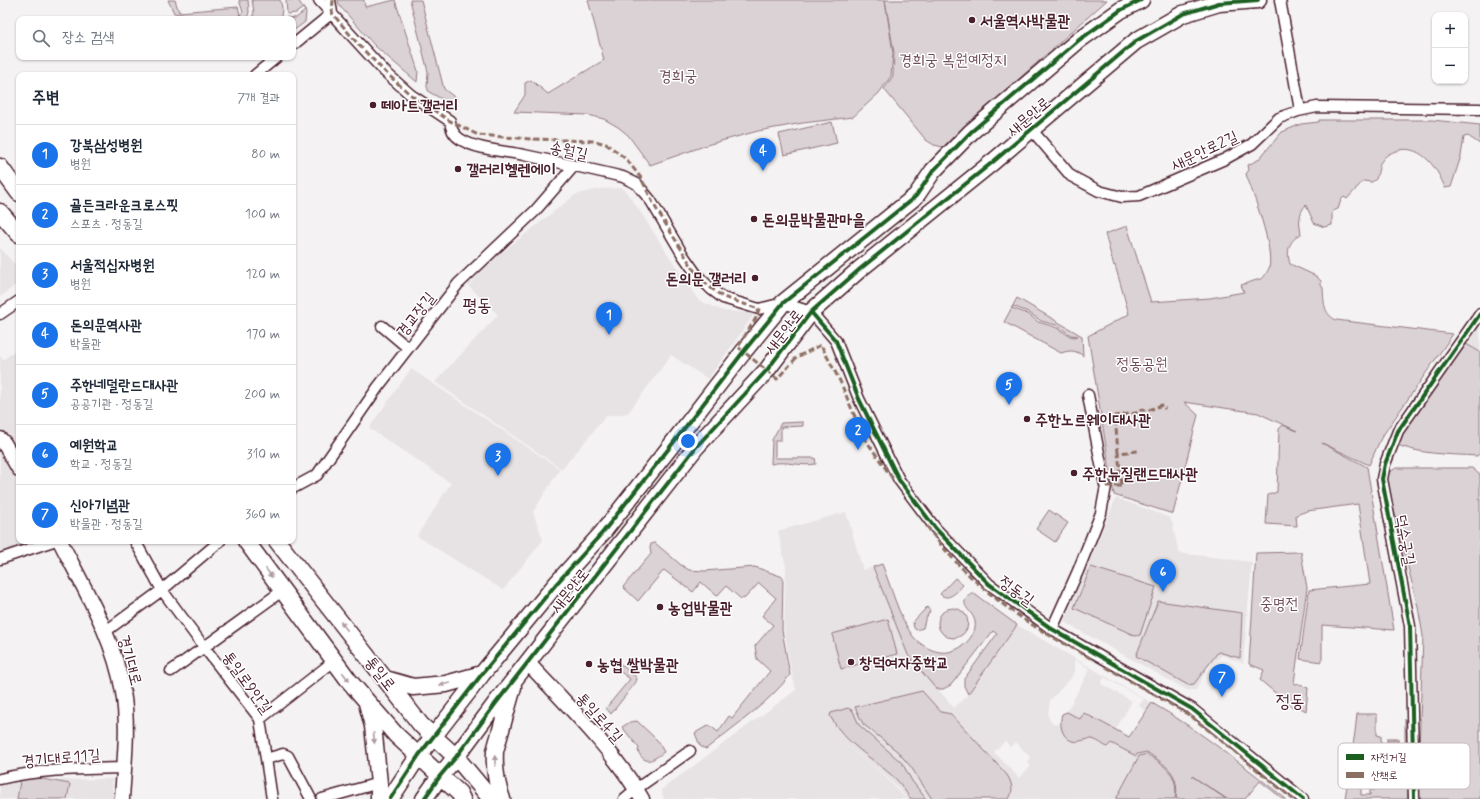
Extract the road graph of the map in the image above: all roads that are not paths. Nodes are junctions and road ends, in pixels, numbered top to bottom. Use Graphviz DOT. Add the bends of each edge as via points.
graph roads {
  1 [pos="319,0"];
  2 [pos="330,0"];
  3 [pos="1141,0"];
  4 [pos="1258,0"];
  5 [pos="1280,0"];
  6 [pos="332,13"];
  7 [pos="296,42"];
  8 [pos="273,60"];
  9 [pos="259,72"];
  10 [pos="1480,109"];
  11 [pos="1300,110"];
  12 [pos="1031,129"];
  13 [pos="0,166"];
  14 [pos="574,166"];
  15 [pos="16,189"];
  16 [pos="0,212"];
  17 [pos="16,231"];
  18 [pos="16,303"];
  19 [pos="783,303"];
  20 [pos="811,312"];
  21 [pos="0,314"];
  22 [pos="1480,314"];
  23 [pos="382,326"];
  24 [pos="408,348"];
  25 [pos="1088,394"];
  26 [pos="0,439"];
  27 [pos="16,464"];
  28 [pos="296,486"];
  29 [pos="44,544"];
  30 [pos="62,544"];
  31 [pos="137,544"];
  32 [pos="216,544"];
  33 [pos="248,544"];
  34 [pos="279,544"];
  35 [pos="0,559"];
  36 [pos="162,590"];
  37 [pos="282,591"];
  38 [pos="1052,629"];
  39 [pos="106,631"];
  40 [pos="204,647"];
  41 [pos="334,661"];
  42 [pos="528,662"];
  43 [pos="171,671"];
  44 [pos="482,674"];
  45 [pos="385,679"];
  46 [pos="515,679"];
  47 [pos="366,700"];
  48 [pos="260,719"];
  49 [pos="434,737"];
  50 [pos="1413,743"];
  51 [pos="690,751"];
  52 [pos="419,755"];
  53 [pos="456,757"];
  54 [pos="266,758"];
  55 [pos="124,768"];
  56 [pos="440,776"];
  57 [pos="0,779"];
  58 [pos="380,783"];
  59 [pos="1414,789"];
  60 [pos="639,794"];
  61 [pos="122,799"];
  62 [pos="272,799"];
  63 [pos="311,799"];
  64 [pos="322,799"];
  65 [pos="379,799"];
  66 [pos="390,799"];
  67 [pos="424,799"];
  68 [pos="462,799"];
  69 [pos="491,799"];
  70 [pos="502,799"];
  71 [pos="624,799"];
  72 [pos="1303,799"];
  73 [pos="1414,799"];
  1 -- 6 [label="street, 송월길"];
  2 -- 6 [label="street"];
  3 -- 19 [label="main road, 새문안로" via="1121,10 1074,44 971,132 933,171 916,196"];
  4 -- 12 [label="main road, 새문안로" via="1219,3 1182,14 1136,41"];
  5 -- 11 [label="street"];
  6 -- 7 [label="street"];
  6 -- 14 [label="street, 송월길" via="384,71 411,95 450,121 451,130 459,138 496,151"];
  8 -- 9 [label="street"];
  10 -- 11 [label="street, 새문안로2길" via="1317,107"];
  11 -- 12 [label="street, 새문안로2길" via="1279,118 1252,144 1225,159 1139,196 1122,197 1098,191 1070,176"];
  12 -- 20 [label="main road, 새문안로"];
  13 -- 15 [label="main road"];
  14 -- 19 [label="street, 송월길" via="623,177 637,184 653,203 697,275 723,298 759,309"];
  14 -- 24 [label="street, 경교장길" via="535,211 458,284"];
  16 -- 17 [label="main road"];
  18 -- 21 [label="street"];
  19 -- 20 [label="street"];
  19 -- 44 [label="main road, 새문안로" via="603,532"];
  20 -- 38 [label="street, 정동길" via="836,340 859,399 899,480 936,529 989,584"];
  20 -- 42 [label="main road, 새문안로" via="767,370 696,447"];
  22 -- 50 [label="street, 덕수궁길" via="1398,431 1382,479 1410,626"];
  23 -- 24 [label="street"];
  24 -- 28 [label="street, 경교장길" via="378,386 317,476"];
  25 -- 38 [label="street" via="1106,486 1101,514"];
  26 -- 27 [label="main road"];
  29 -- 35 [label="street"];
  30 -- 39 [label="main road, 경기대로"];
  31 -- 36 [label="street, 통일로9안길"];
  32 -- 36 [label="street"];
  33 -- 37 [label="main road, 통일로, one-way"];
  45 -- 34 [label="main road, 통일로, one-way"];
  36 -- 39 [label="street"];
  36 -- 40 [label="street, 통일로9안길"];
  37 -- 40 [label="street"];
  37 -- 41 [label="main road, 통일로"];
  38 -- 72 [label="street, 정동길" via="1192,709"];
  39 -- 55 [label="main road, 경기대로" via="123,693 126,738"];
  40 -- 43 [label="street"];
  40 -- 48 [label="street, 통일로9안길"];
  41 -- 47 [label="main road, 통일로, one-way"];
  41 -- 48 [label="street"];
  42 -- 46 [label="main road, 새문안로"];
  42 -- 60 [label="main road, 통일로4길" via="600,741"];
  44 -- 45 [label="main road, one-way" via="446,684 413,687"];
  44 -- 49 [label="main road, 새문안로"];
  45 -- 49 [label="main road, 통일로" via="421,725"];
  46 -- 53 [label="main road, 새문안로"];
  70 -- 46 [label="main road, one-way" via="497,784 495,751"];
  47 -- 52 [label="main road, 통일로" via="396,735"];
  47 -- 58 [label="main road, one-way" via="373,726"];
  48 -- 54 [label="street, 통일로9안길"];
  49 -- 52 [label="main road, 새문안로"];
  49 -- 53 [label="main road, 통일로"];
  51 -- 60 [label="street"];
  52 -- 56 [label="main road, 통일로"];
  52 -- 66 [label="main road, 새문안로"];
  53 -- 56 [label="main road, 새문안로"];
  53 -- 69 [label="main road, 통일로"];
  54 -- 62 [label="street, 통일로9안길"];
  54 -- 63 [label="street" via="283,754 288,756"];
  55 -- 57 [label="street, 경기대로11길" via="68,770"];
  55 -- 61 [label="main road, 경기대로"];
  56 -- 67 [label="main road, 새문안로"];
  56 -- 68 [label="main road, 통일로"];
  58 -- 64 [label="street"];
  58 -- 65 [label="main road"];
  59 -- 73 [label="street, 덕수궁길"];
  60 -- 71 [label="street"];
}
